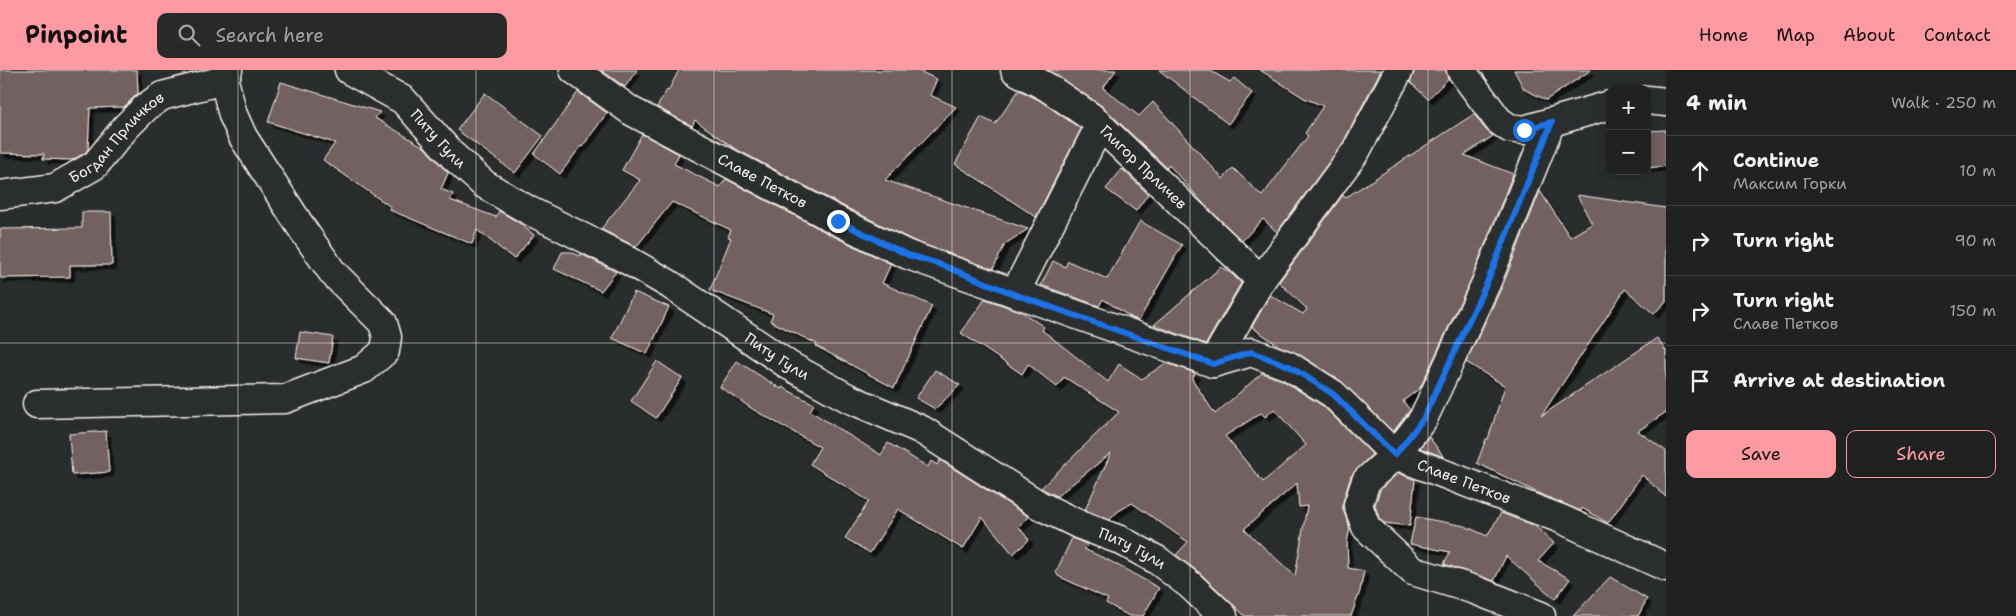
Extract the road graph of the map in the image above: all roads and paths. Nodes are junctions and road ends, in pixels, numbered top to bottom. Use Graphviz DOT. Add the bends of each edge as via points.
graph roads {
  1 [pos="349,70"];
  2 [pos="574,70"];
  3 [pos="1015,70"];
  4 [pos="1399,70"];
  5 [pos="1461,70"];
  6 [pos="226,75"];
  7 [pos="1651,100"];
  8 [pos="1666,102"];
  9 [pos="1606,105"];
  10 [pos="1552,122"];
  11 [pos="1100,125"];
  12 [pos="0,194"];
  13 [pos="1260,280"];
  14 [pos="1014,294"];
  15 [pos="1213,364"];
  16 [pos="37,404"];
  17 [pos="1395,455"];
  18 [pos="1666,566"];
  19 [pos="1223,616"];
  20 [pos="1541,616"];
  1 -- 19 [label="street, Питу Гули" via="403,100 453,156 484,184 647,271 807,375 848,398 922,430 1039,505 1157,560"];
  2 -- 14 [label="street, Славе Петков" via="631,112 838,221 908,255"];
  3 -- 11 [label="street, Глигор Прличев" via="1047,87"];
  4 -- 13 [label="street" via="1356,151"];
  5 -- 10 [label="street" via="1498,120 1509,128 1524,130"];
  6 -- 12 [label="street, Богдан Прличков" via="162,96 126,127 95,165 55,188"];
  6 -- 16 [label="street" via="233,115 243,137 333,273 383,322 387,337 384,351 364,369 285,399"];
  7 -- 8 [label="street"];
  9 -- 10 [label="street"];
  10 -- 17 [label="street" via="1488,280 1423,419"];
  11 -- 13 [label="street, Глигор Прличев"];
  11 -- 14 [label="street"];
  13 -- 15 [label="street"];
  14 -- 15 [label="street, Славе Петков"];
  15 -- 17 [label="street, Славе Петков" via="1251,352 1289,366 1333,394"];
  17 -- 18 [label="street, Славе Петков" via="1561,519"];
  17 -- 20 [label="street" via="1366,481 1358,505 1366,528 1413,571 1475,590"];
}
